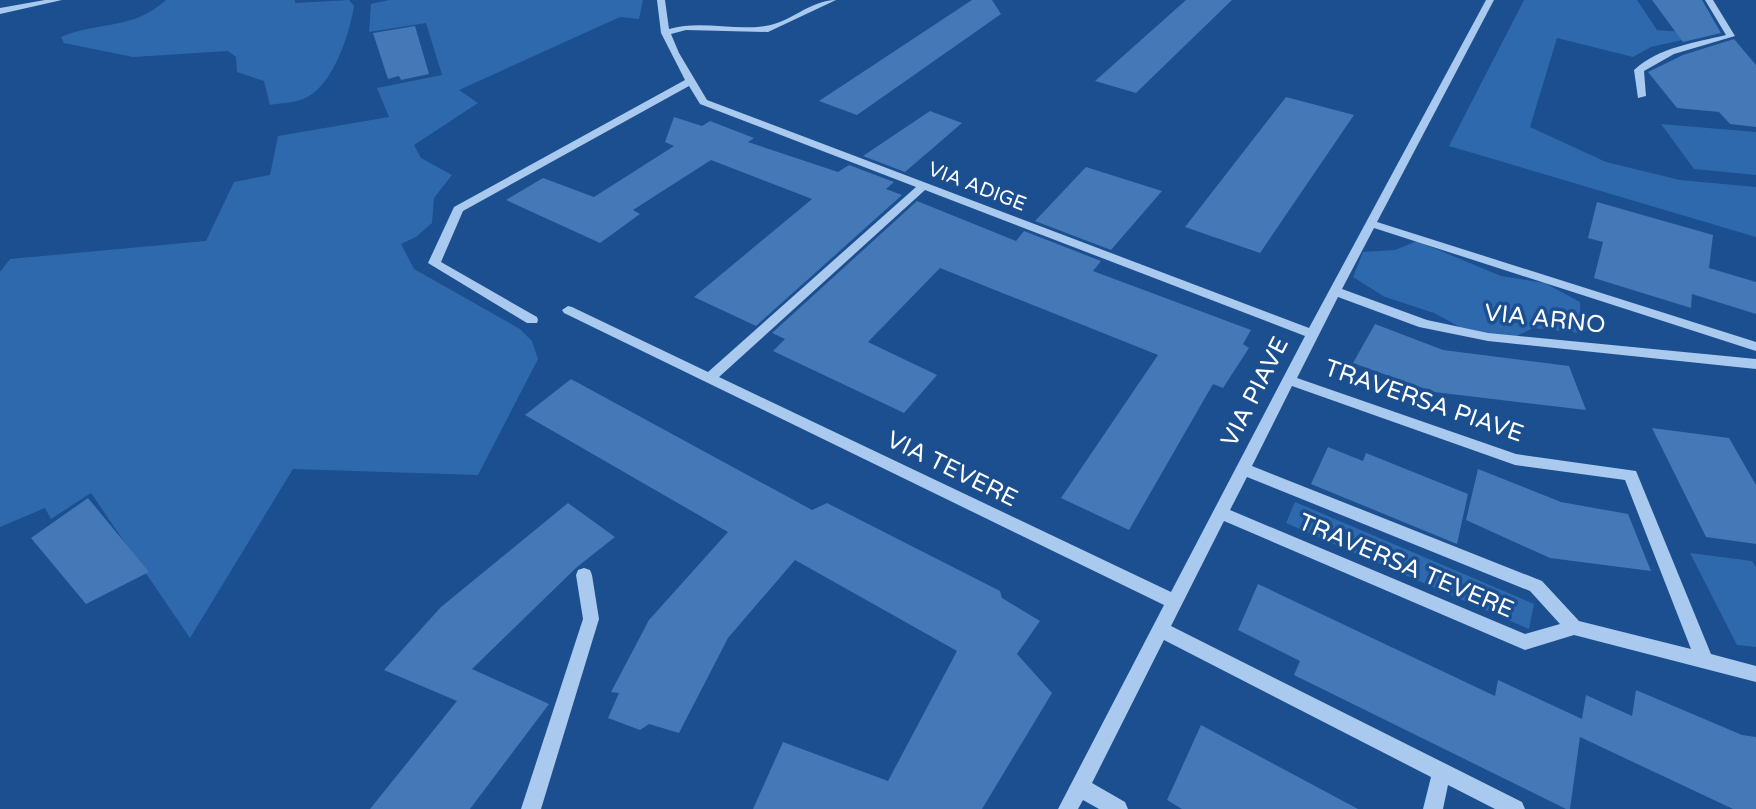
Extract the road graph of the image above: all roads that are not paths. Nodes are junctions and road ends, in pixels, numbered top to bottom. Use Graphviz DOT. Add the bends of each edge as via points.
graph roads {
  1 [pos="28,0"];
  2 [pos="58,0"];
  3 [pos="661,0"];
  4 [pos="832,0"];
  5 [pos="1490,0"];
  6 [pos="1709,0"];
  7 [pos="45,1"];
  8 [pos="0,11"];
  9 [pos="665,33"];
  10 [pos="691,81"];
  11 [pos="1641,96"];
  12 [pos="923,186"];
  13 [pos="1370,223"];
  14 [pos="1334,291"];
  15 [pos="568,310"];
  16 [pos="532,320"];
  17 [pos="1312,334"];
  18 [pos="1756,347"];
  19 [pos="1756,364"];
  20 [pos="709,379"];
  21 [pos="1289,380"];
  22 [pos="1243,469"];
  23 [pos="1220,513"];
  24 [pos="584,575"];
  25 [pos="1174,602"];
  26 [pos="1574,627"];
  27 [pos="1160,629"];
  28 [pos="1705,662"];
  29 [pos="1756,674"];
  30 [pos="1442,772"];
  31 [pos="1080,787"];
  32 [pos="531,809"];
  33 [pos="1068,809"];
  34 [pos="1118,809"];
  35 [pos="1433,809"];
  36 [pos="1515,809"];
  1 -- 7 [label="street"];
  2 -- 7 [label="street"];
  3 -- 9 [label="street"];
  4 -- 9 [label="street" via="768,29 686,27"];
  5 -- 13 [label="street, VIA PIAVE"];
  6 -- 11 [label="street" via="1731,36 1652,59 1639,70"];
  7 -- 8 [label="street"];
  9 -- 10 [label="street, VIA ADIGE"];
  10 -- 12 [label="street, VIA ADIGE" via="703,102"];
  10 -- 16 [label="street" via="458,209 434,263"];
  12 -- 17 [label="street, VIA ADIGE"];
  12 -- 20 [label="street"];
  13 -- 14 [label="street, VIA PIAVE"];
  13 -- 18 [label="street, VIA ARNO"];
  14 -- 17 [label="street, VIA PIAVE"];
  14 -- 19 [label="street, VIA ARNO" via="1424,324 1488,337"];
  15 -- 20 [label="street, VIA TEVERE"];
  17 -- 21 [label="street, VIA PIAVE"];
  20 -- 25 [label="street, VIA TEVERE"];
  21 -- 22 [label="street, VIA PIAVE"];
  21 -- 28 [label="street, TRAVERSA PIAVE" via="1515,459 1631,475"];
  22 -- 23 [label="street, VIA PIAVE"];
  22 -- 26 [label="street, TRAVERSA TEVERE" via="1536,586"];
  23 -- 25 [label="street, VIA PIAVE"];
  23 -- 26 [label="street, TRAVERSA TEVERE" via="1525,642"];
  24 -- 32 [label="street" via="591,619"];
  25 -- 27 [label="street, VIA PIAVE"];
  26 -- 28 [label="street"];
  27 -- 30 [label="street"];
  27 -- 31 [label="street, VIA PIAVE"];
  28 -- 29 [label="street"];
  30 -- 35 [label="street"];
  30 -- 36 [label="street"];
  31 -- 33 [label="street, VIA PIAVE"];
  31 -- 34 [label="street"];
}
